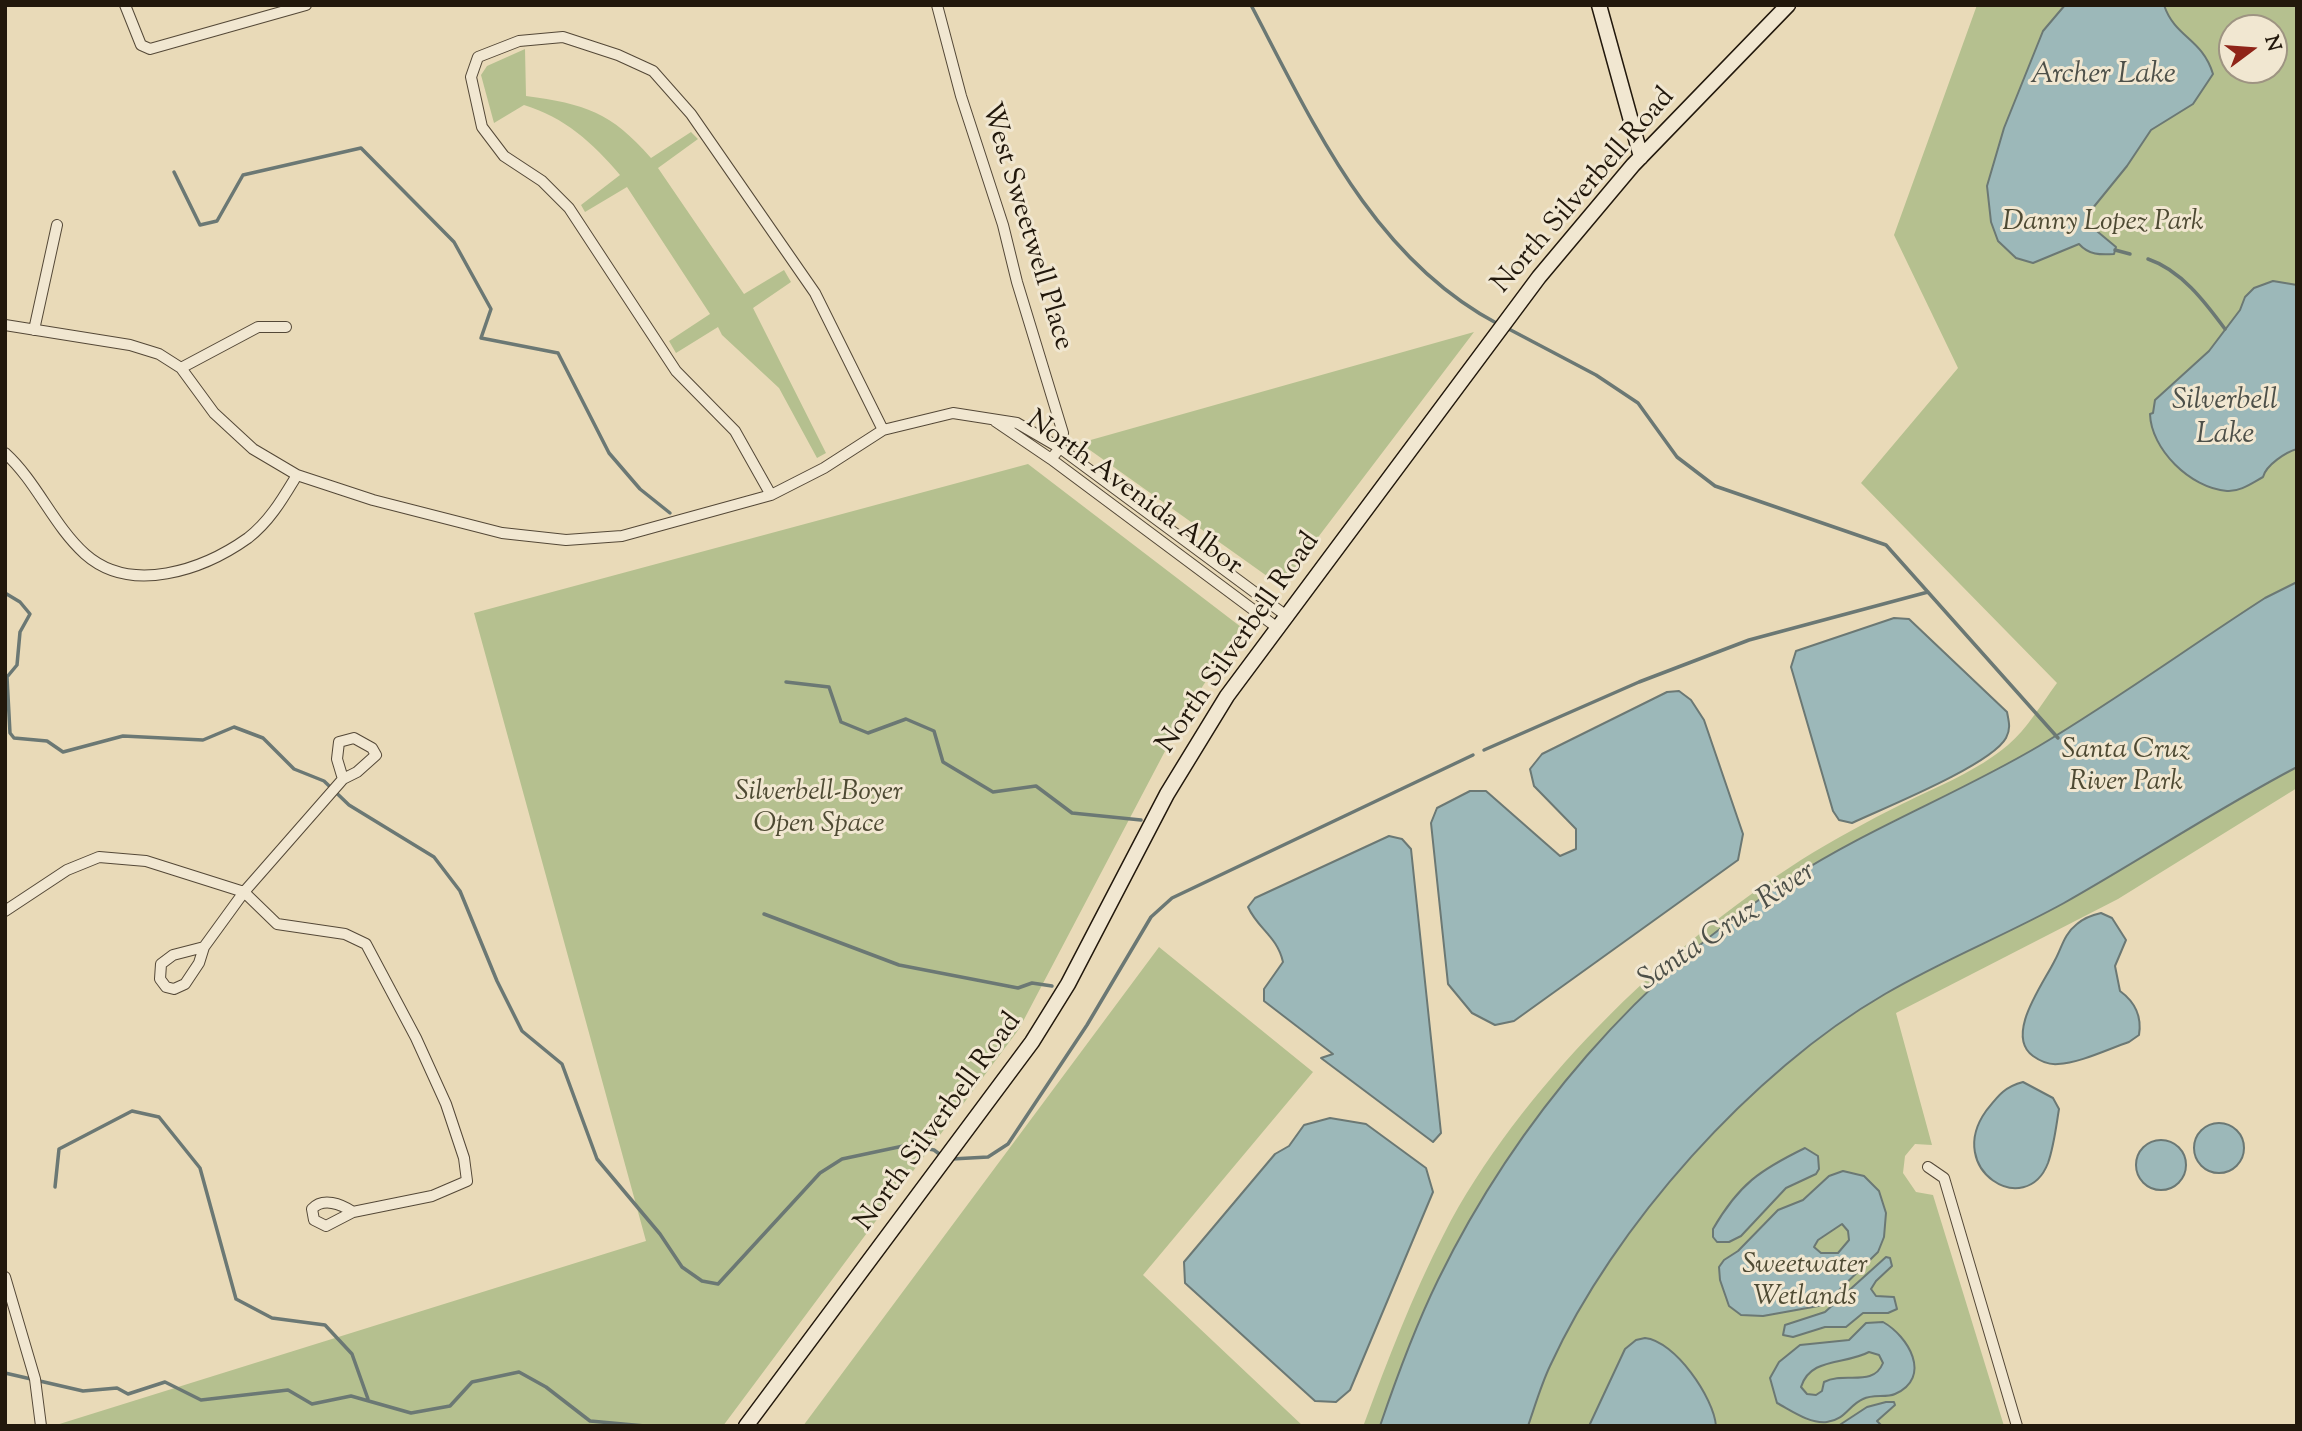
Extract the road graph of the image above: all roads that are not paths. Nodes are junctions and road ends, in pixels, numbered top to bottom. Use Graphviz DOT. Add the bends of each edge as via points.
graph roads {
  1 [pos="125,5"];
  2 [pos="306,5"];
  3 [pos="937,5"];
  4 [pos="1599,5"];
  5 [pos="1788,5"];
  6 [pos="1641,157"];
  7 [pos="57,225"];
  8 [pos="5,325"];
  9 [pos="286,327"];
  10 [pos="34,330"];
  11 [pos="181,368"];
  12 [pos="995,421"];
  13 [pos="883,430"];
  14 [pos="1060,448"];
  15 [pos="5,453"];
  16 [pos="1051,458"];
  17 [pos="297,475"];
  18 [pos="1116,489"];
  19 [pos="771,495"];
  20 [pos="1108,501"];
  21 [pos="1288,617"];
  22 [pos="1279,629"];
  23 [pos="343,779"];
  24 [pos="244,892"];
  25 [pos="5,911"];
  26 [pos="204,947"];
  27 [pos="1928,1167"];
  28 [pos="353,1212"];
  29 [pos="5,1277"];
  30 [pos="41,1426"];
  31 [pos="746,1426"];
  32 [pos="2018,1426"];
  1 -- 2 [label="street" via="141,45 150,50"];
  3 -- 14 [label="street, West Sweetwell Place" via="1063,433"];
  4 -- 6 [label="main road"];
  5 -- 6 [label="main road, North Silverbell Road"];
  6 -- 21 [label="main road, North Silverbell Road" via="1539,277"];
  7 -- 10 [label="street"];
  8 -- 10 [label="street"];
  9 -- 11 [label="street" via="258,327"];
  10 -- 11 [label="street" via="130,345 159,354"];
  11 -- 17 [label="street, North Avenida Albor" via="214,413 253,449"];
  12 -- 13 [label="street, North Avenida Albor" via="953,413"];
  12 -- 14 [label="street, North Avenida Albor" via="1017,423"];
  12 -- 16 [label="street, North Avenida Albor"];
  13 -- 19 [label="street, North Avenida Albor"];
  13 -- 19 [label="street" via="815,293 691,114 653,71 563,37 519,41 478,57 471,77 482,127 504,156 542,181 569,208 676,371 734,431"];
  14 -- 16 [label="street"];
  14 -- 18 [label="street, North Avenida Albor"];
  15 -- 17 [label="street" via="25,471 84,554 122,575 154,576 219,554 248,537 275,512"];
  16 -- 20 [label="street, North Avenida Albor"];
  17 -- 19 [label="street, North Avenida Albor" via="502,533 566,540 622,536"];
  18 -- 20 [label="street"];
  18 -- 21 [label="street, North Avenida Albor"];
  20 -- 22 [label="street, North Avenida Albor"];
  21 -- 22 [label="main road, North Silverbell Road"];
  22 -- 31 [label="main road, North Silverbell Road" via="1195,745 1069,984 1032,1042"];
  23 -- 23 [label="street" via="376,755 354,737 339,742 337,759"];
  23 -- 24 [label="street"];
  24 -- 25 [label="street" via="146,861 99,857 67,870"];
  24 -- 26 [label="street"];
  24 -- 28 [label="street" via="277,924 345,934 366,944 446,1104 467,1181 432,1196"];
  26 -- 26 [label="street" via="173,955 161,964 160,979 166,987 185,984 200,963"];
  27 -- 32 [label="street" via="1944,1178"];
  29 -- 30 [label="street" via="34,1379"];
}
